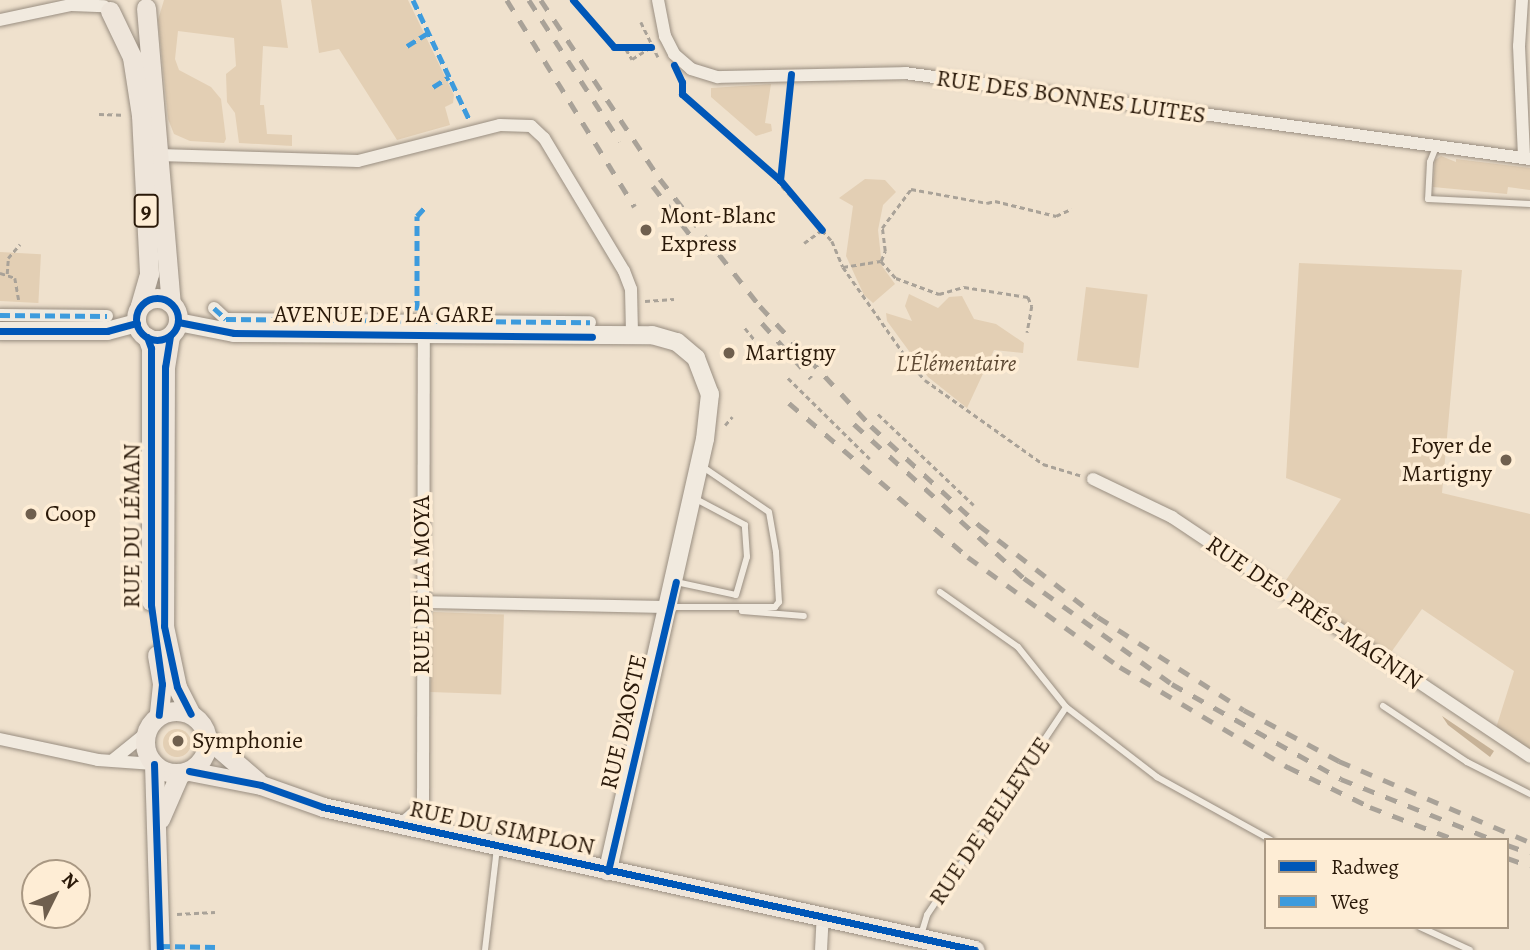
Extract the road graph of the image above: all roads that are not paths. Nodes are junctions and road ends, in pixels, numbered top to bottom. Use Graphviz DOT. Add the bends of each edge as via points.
graph roads {
  1 [pos="55,0"];
  2 [pos="657,0"];
  3 [pos="1522,0"];
  4 [pos="149,4"];
  5 [pos="105,6"];
  6 [pos="24,14"];
  7 [pos="0,20"];
  8 [pos="1437,147"];
  9 [pos="159,155"];
  10 [pos="1527,159"];
  11 [pos="1530,204"];
  12 [pos="171,303"];
  13 [pos="214,308"];
  14 [pos="0,315"];
  15 [pos="107,316"];
  16 [pos="141,322"];
  17 [pos="590,322"];
  18 [pos="174,329"];
  19 [pos="0,331"];
  20 [pos="424,334"];
  21 [pos="632,334"];
  22 [pos="707,379"];
  23 [pos="700,465"];
  24 [pos="1093,479"];
  25 [pos="693,498"];
  26 [pos="676,582"];
  27 [pos="940,592"];
  28 [pos="422,602"];
  29 [pos="671,607"];
  30 [pos="804,615"];
  31 [pos="1383,706"];
  32 [pos="1066,707"];
  33 [pos="191,714"];
  34 [pos="159,715"];
  35 [pos="145,734"];
  36 [pos="207,738"];
  37 [pos="0,739"];
  38 [pos="1530,757"];
  39 [pos="113,760"];
  40 [pos="154,764"];
  41 [pos="185,772"];
  42 [pos="261,785"];
  43 [pos="1530,794"];
  44 [pos="159,823"];
  45 [pos="400,825"];
  46 [pos="1267,838"];
  47 [pos="498,847"];
  48 [pos="608,871"];
  49 [pos="823,917"];
  50 [pos="1424,929"];
  51 [pos="920,938"];
  52 [pos="160,950"];
  53 [pos="485,950"];
  54 [pos="821,950"];
  55 [pos="975,950"];
  56 [pos="1470,950"];
  1 -- 6 [label="street"];
  2 -- 8 [label="street, RUE DES BONNES LUITES" via="674,54 691,69 718,77 905,73"];
  3 -- 10 [label="street" via="1519,46"];
  4 -- 5 [label="main road, 9" via="130,15"];
  4 -- 9 [label="main road, 9"];
  5 -- 6 [label="street" via="71,5"];
  5 -- 16 [label="main road, RUE DU LÉMAN / 9" via="132,57 141,115 149,274"];
  6 -- 7 [label="street"];
  8 -- 10 [label="street, RUE DES BONNES LUITES"];
  8 -- 11 [label="lane" via="1430,162 1428,199"];
  9 -- 12 [label="main road, 9"];
  9 -- 21 [label="street" via="358,161 500,125 531,126 544,138 624,271 631,289"];
  12 -- 16 [label="main road" via="155,298"];
  12 -- 18 [label="main road, 9"];
  13 -- 17 [label="street" via="226,319"];
  14 -- 15 [label="street"];
  16 -- 18 [label="main road"];
  16 -- 19 [label="street" via="107,331"];
  16 -- 34 [label="main road, RUE DU LÉMAN / 9" via="151,348 151,605 162,684"];
  18 -- 20 [label="street, AVENUE DE LA GARE"];
  18 -- 33 [label="main road, RUE DU LÉMAN / 9" via="165,367 164,626 177,687"];
  20 -- 21 [label="street, AVENUE DE LA GARE"];
  20 -- 28 [label="street, RUE DE LA MOYA"];
  21 -- 22 [label="street, AVENUE DE LA GARE" via="677,342 690,351"];
  22 -- 23 [label="street, RUE D'AOSTE" via="710,408"];
  23 -- 25 [label="street, RUE D'AOSTE"];
  23 -- 29 [label="lane"];
  23 -- 29 [label="lane" via="769,512 779,602 775,607"];
  24 -- 38 [label="street, RUE DES PRÉS-MAGNIN" via="1172,517"];
  25 -- 26 [label="street, RUE D'AOSTE"];
  25 -- 26 [label="lane" via="745,525 747,557 736,595"];
  26 -- 29 [label="street, RUE D'AOSTE"];
  27 -- 32 [label="lane" via="1018,646"];
  28 -- 29 [label="street"];
  28 -- 45 [label="street, RUE DE LA MOYA" via="423,804"];
  29 -- 30 [label="lane"];
  29 -- 48 [label="street, RUE D'AOSTE"];
  31 -- 43 [label="lane" via="1467,762"];
  32 -- 46 [label="lane" via="1157,777"];
  32 -- 51 [label="lane, RUE DE BELLEVUE" via="927,915"];
  33 -- 34 [label="main road" via="175,710"];
  33 -- 36 [label="main road, 9"];
  34 -- 35 [label="main road"];
  35 -- 39 [label="street"];
  35 -- 40 [label="main road" via="145,750"];
  36 -- 41 [label="main road" via="203,757"];
  36 -- 42 [label="main road, RUE DU SIMPLON / 9"];
  37 -- 39 [label="street"];
  39 -- 40 [label="street"];
  40 -- 41 [label="main road, 9"];
  40 -- 44 [label="main road"];
  41 -- 42 [label="main road, RUE DU SIMPLON / 9"];
  41 -- 44 [label="main road"];
  42 -- 45 [label="main road, RUE DU SIMPLON / 9" via="302,802"];
  44 -- 52 [label="main road" via="167,915"];
  45 -- 47 [label="main road, RUE DU SIMPLON / 9"];
  47 -- 48 [label="main road, RUE DU SIMPLON / 9"];
  47 -- 53 [label="lane"];
  48 -- 49 [label="main road, RUE DU SIMPLON / 9"];
  49 -- 51 [label="main road, RUE DU SIMPLON / 9"];
  49 -- 54 [label="street"];
  50 -- 56 [label="lane"];
  51 -- 55 [label="main road, RUE DU SIMPLON / 9"];
}
